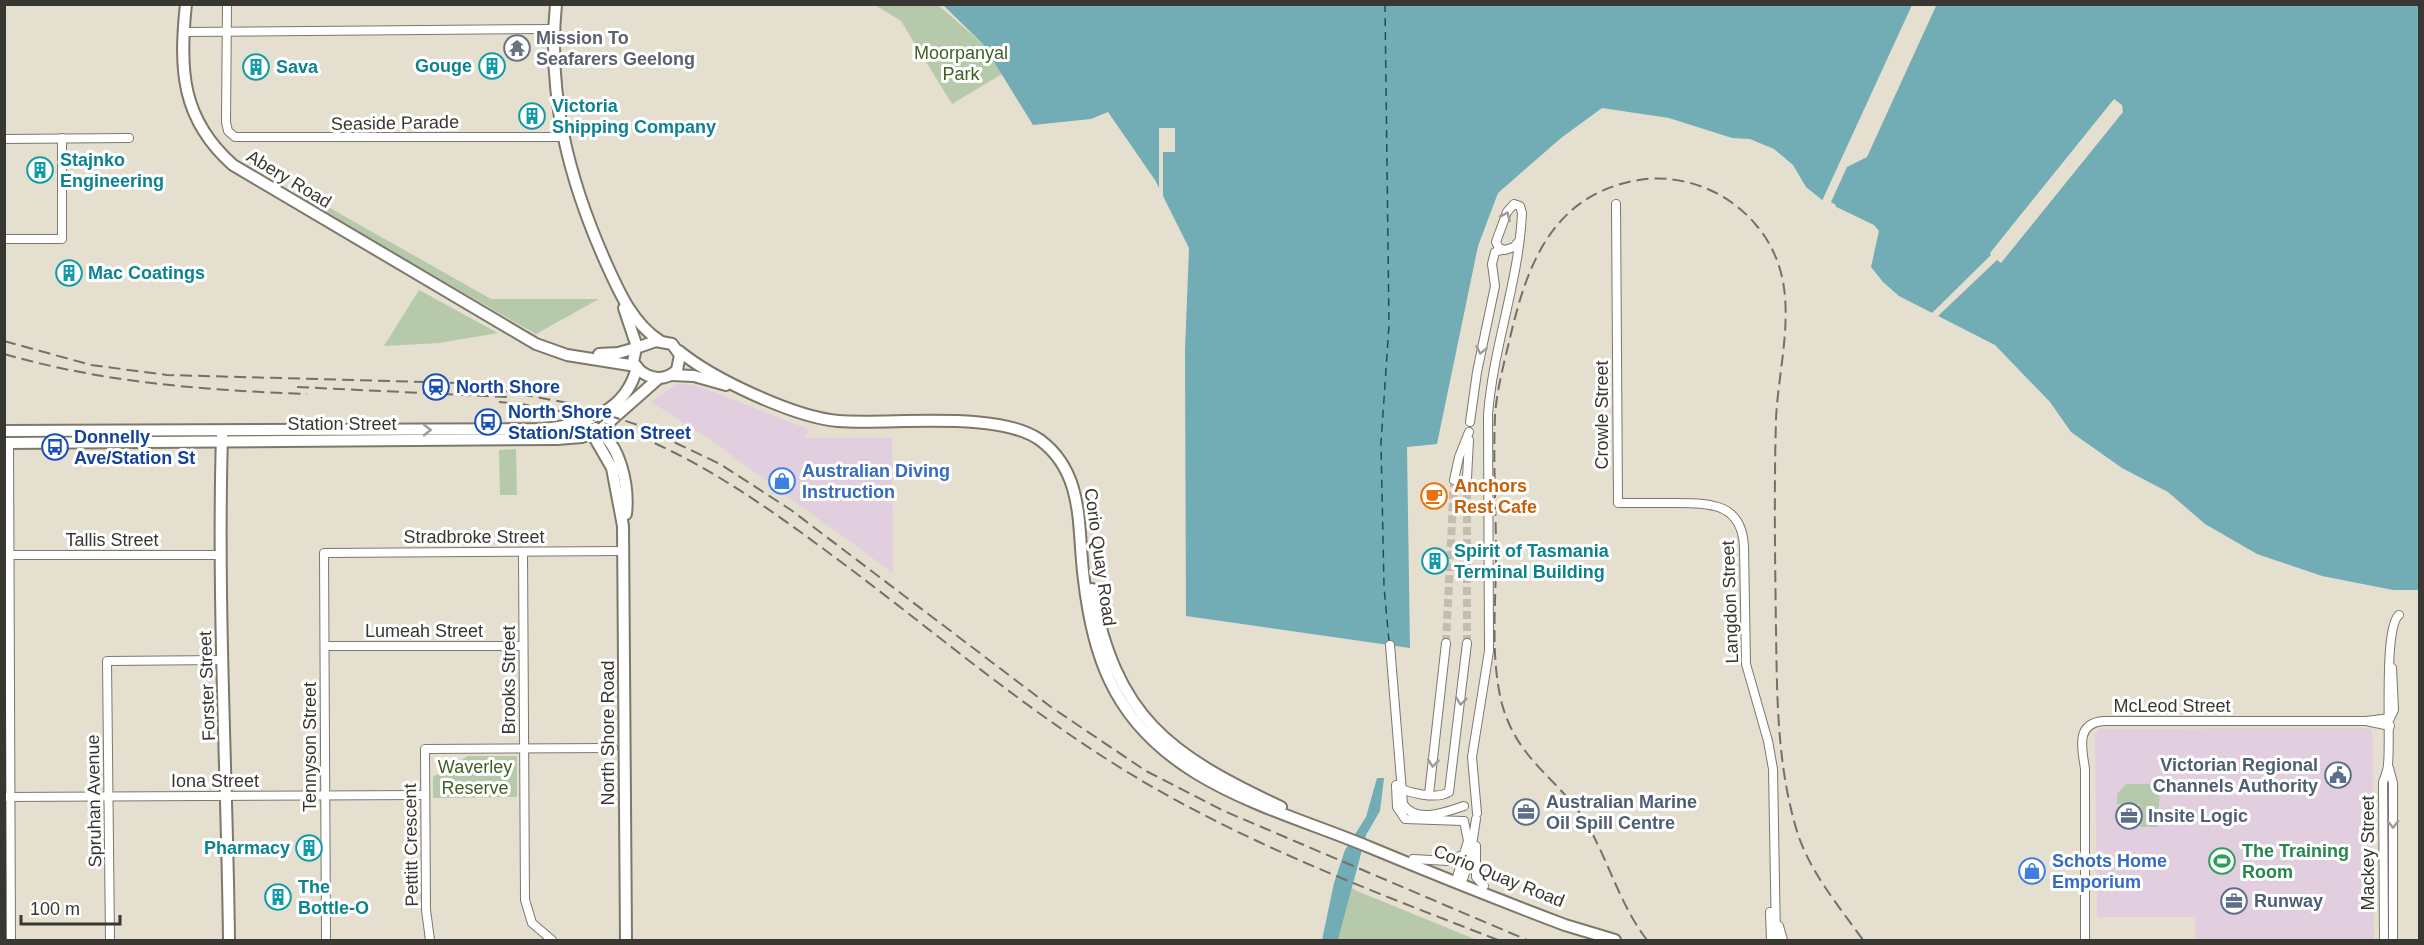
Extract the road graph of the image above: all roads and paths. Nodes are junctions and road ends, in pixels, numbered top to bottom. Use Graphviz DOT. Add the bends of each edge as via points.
graph roads {
  1 [pos="186,4"];
  2 [pos="227,4"];
  3 [pos="556,4"];
  4 [pos="554,29"];
  5 [pos="227,31"];
  6 [pos="183,32"];
  7 [pos="563,137"];
  8 [pos="62,138"];
  9 [pos="129,138"];
  10 [pos="4,139"];
  11 [pos="1616,204"];
  12 [pos="4,239"];
  13 [pos="1518,242"];
  14 [pos="1502,250"];
  15 [pos="1515,275"];
  16 [pos="620,293"];
  17 [pos="480,308"];
  18 [pos="660,341"];
  19 [pos="637,348"];
  20 [pos="679,351"];
  21 [pos="636,367"];
  22 [pos="671,375"];
  23 [pos="659,378"];
  24 [pos="747,390"];
  25 [pos="1470,422"];
  26 [pos="585,423"];
  27 [pos="222,430"];
  28 [pos="4,431"];
  29 [pos="596,432"];
  30 [pos="221,442"];
  31 [pos="7,443"];
  32 [pos="1467,478"];
  33 [pos="1454,480"];
  34 [pos="1735,518"];
  35 [pos="624,551"];
  36 [pos="523,552"];
  37 [pos="324,553"];
  38 [pos="7,555"];
  39 [pos="220,555"];
  40 [pos="2398,615"];
  41 [pos="1446,642"];
  42 [pos="1467,643"];
  43 [pos="1390,645"];
  44 [pos="325,646"];
  45 [pos="524,646"];
  46 [pos="223,660"];
  47 [pos="2390,722"];
  48 [pos="524,748"];
  49 [pos="613,748"];
  50 [pos="2388,766"];
  51 [pos="1472,774"];
  52 [pos="1399,789"];
  53 [pos="1429,794"];
  54 [pos="326,795"];
  55 [pos="425,795"];
  56 [pos="110,796"];
  57 [pos="228,796"];
  58 [pos="7,797"];
  59 [pos="1464,806"];
  60 [pos="1476,816"];
  61 [pos="1464,821"];
  62 [pos="1475,833"];
  63 [pos="1373,848"];
  64 [pos="1463,855"];
  65 [pos="1413,859"];
  66 [pos="1459,881"];
  67 [pos="1484,886"];
  68 [pos="1774,911"];
  69 [pos="12,940"];
  70 [pos="111,940"];
  71 [pos="229,940"];
  72 [pos="326,940"];
  73 [pos="430,940"];
  74 [pos="552,940"];
  75 [pos="626,940"];
  76 [pos="1612,940"];
  77 [pos="1771,940"];
  78 [pos="1776,940"];
  79 [pos="1783,940"];
  80 [pos="2085,940"];
  81 [pos="2384,940"];
  82 [pos="2393,940"];
  1 -- 6 [label="main road, Abery Road"];
  2 -- 5 [label="street"];
  3 -- 4 [label="main road"];
  4 -- 5 [label="street"];
  4 -- 7 [label="main road" via="555,81"];
  5 -- 6 [label="street"];
  5 -- 7 [label="street, Seaside Parade" via="226,122 230,133 239,138"];
  6 -- 17 [label="main road, Abery Road" via="182,66 188,98 207,137 227,160"];
  7 -- 16 [label="main road" via="579,199"];
  8 -- 9 [label="street"];
  8 -- 10 [label="street"];
  8 -- 12 [label="street" via="62,239"];
  11 -- 34 [label="street, Crowle Street" via="1618,503 1712,504"];
  13 -- 14 [label="street" via="1511,249"];
  14 -- 13 [label="street, one-way" via="1496,240 1508,210 1515,204 1522,211"];
  13 -- 15 [label="street"];
  14 -- 15 [label="street" via="1512,257"];
  14 -- 25 [label="street, one-way" via="1492,260 1495,286"];
  15 -- 51 [label="street" via="1489,406 1489,651"];
  16 -- 18 [label="main road" via="641,327"];
  16 -- 19 [label="main road"];
  17 -- 19 [label="main road, Abery Road" via="573,351 607,354"];
  17 -- 21 [label="main road, Abery Road" via="552,351"];
  18 -- 19 [label="main road"];
  18 -- 20 [label="main road"];
  19 -- 21 [label="main road" via="633,358"];
  20 -- 22 [label="main road" via="680,366"];
  20 -- 24 [label="main road, Corio Quay Road"];
  21 -- 23 [label="main road" via="649,377"];
  21 -- 26 [label="main road, Station Street" via="626,392"];
  22 -- 23 [label="main road"];
  22 -- 24 [label="main road, Corio Quay Road" via="694,376"];
  23 -- 29 [label="main road"];
  24 -- 63 [label="main road, Corio Quay Road" via="787,407 834,420 983,419 1022,425 1044,437 1068,461 1082,496 1088,569 1101,627 1130,707 1167,753 1207,779 1257,804"];
  27 -- 26 [label="main road, Station Street, one-way" via="533,429"];
  26 -- 29 [label="main road"];
  27 -- 28 [label="main road, Station Street"];
  27 -- 30 [label="main road, Forster Street"];
  29 -- 30 [label="main road, Station Street" via="532,441"];
  29 -- 35 [label="main road, North Shore Road" via="609,440 622,472 627,504"];
  30 -- 31 [label="main road, Station Street"];
  30 -- 39 [label="main road, Forster Street"];
  31 -- 38 [label="street"];
  32 -- 33 [label="street" via="1469,432"];
  34 -- 68 [label="street, Langdon Street" via="1744,541 1746,664 1773,769"];
  35 -- 36 [label="street, Stradbroke Street"];
  35 -- 75 [label="main road, North Shore Road"];
  36 -- 37 [label="street, Stradbroke Street"];
  36 -- 45 [label="street, Brooks Street"];
  37 -- 44 [label="street, Tennyson Street"];
  38 -- 39 [label="street, Tallis Street"];
  38 -- 58 [label="street"];
  39 -- 46 [label="main road, Forster Street"];
  40 -- 47 [label="street, Mackey Street" via="2392,627 2394,710"];
  41 -- 53 [label="street, one-way"];
  42 -- 53 [label="street, one-way" via="1449,791"];
  43 -- 52 [label="street"];
  44 -- 45 [label="street, Lumeah Street"];
  44 -- 54 [label="street, Tennyson Street"];
  45 -- 48 [label="street, Brooks Street"];
  46 -- 56 [label="street, Spruhan Avenue" via="107,660"];
  46 -- 57 [label="main road, Forster Street"];
  47 -- 50 [label="street, Mackey Street"];
  47 -- 80 [label="street, McLeod Street" via="2104,721 2086,728 2081,744 2085,769"];
  48 -- 49 [label="street"];
  48 -- 55 [label="street, Pettitt Crescent" via="425,748"];
  48 -- 74 [label="street, Brooks Street" via="525,900 532,923"];
  50 -- 81 [label="street, Mackey Street" via="2383,782"];
  50 -- 82 [label="street, Mackey Street, one-way" via="2393,783"];
  51 -- 59 [label="street"];
  51 -- 60 [label="street"];
  52 -- 53 [label="street"];
  52 -- 59 [label="street" via="1403,804 1415,814"];
  52 -- 61 [label="street" via="1398,810 1407,820"];
  54 -- 55 [label="street, Iona Street"];
  54 -- 57 [label="street, Iona Street"];
  54 -- 72 [label="street, Tennyson Street"];
  55 -- 73 [label="street, Pettitt Crescent"];
  56 -- 57 [label="street, Iona Street"];
  56 -- 58 [label="street, Iona Street"];
  56 -- 70 [label="street, Spruhan Avenue"];
  57 -- 71 [label="main road, Forster Street"];
  58 -- 69 [label="street"];
  59 -- 60 [label="street" via="1472,806"];
  59 -- 61 [label="street"];
  60 -- 61 [label="street" via="1470,823"];
  60 -- 62 [label="street"];
  61 -- 64 [label="street" via="1468,838"];
  62 -- 66 [label="street"];
  62 -- 67 [label="street" via="1476,877"];
  63 -- 65 [label="main road, Corio Quay Road"];
  63 -- 66 [label="main road, Corio Quay Road"];
  64 -- 65 [label="street" via="1448,861"];
  64 -- 66 [label="street"];
  65 -- 66 [label="main road, Corio Quay Road"];
  66 -- 67 [label="main road, Corio Quay Road"];
  66 -- 76 [label="main road, Corio Quay Road" via="1565,926"];
  67 -- 76 [label="main road, Corio Quay Road"];
  68 -- 77 [label="street, Langdon Street"];
  68 -- 78 [label="street, Langdon Street"];
  68 -- 79 [label="street"];
}
